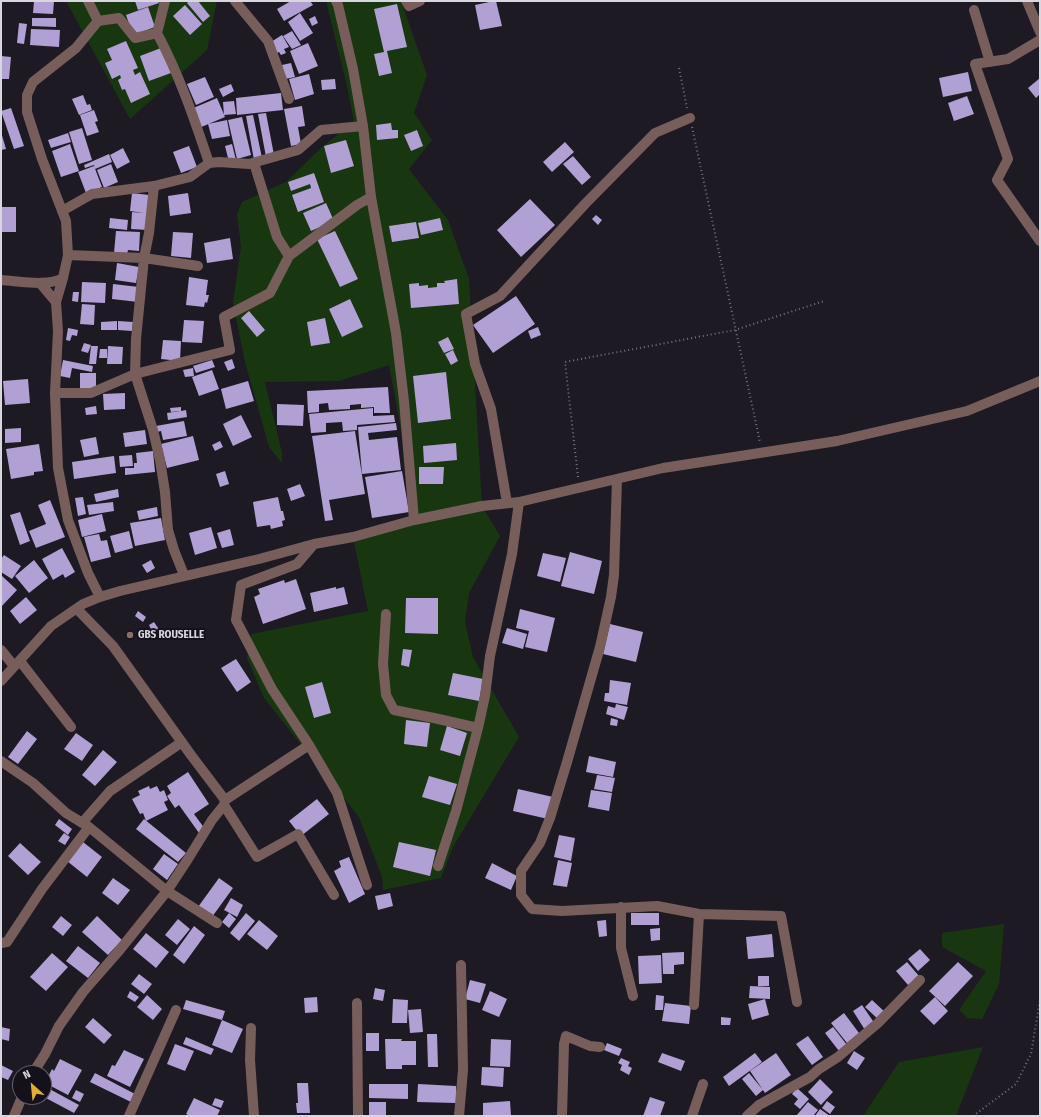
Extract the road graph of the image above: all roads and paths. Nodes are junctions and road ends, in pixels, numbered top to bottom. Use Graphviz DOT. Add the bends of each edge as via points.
graph roads {
  1 [pos="88,1"];
  2 [pos="165,1"];
  3 [pos="235,1"];
  4 [pos="336,1"];
  5 [pos="406,1"];
  6 [pos="420,1"];
  7 [pos="1027,1"];
  8 [pos="974,10"];
  9 [pos="98,21"];
  10 [pos="1040,32"];
  11 [pos="157,33"];
  12 [pos="1040,40"];
  13 [pos="990,62"];
  14 [pos="679,68"];
  15 [pos="289,99"];
  16 [pos="690,118"];
  17 [pos="363,126"];
  18 [pos="209,163"];
  19 [pos="254,163"];
  20 [pos="154,186"];
  21 [pos="371,197"];
  22 [pos="62,211"];
  23 [pos="1040,241"];
  24 [pos="68,256"];
  25 [pos="289,256"];
  26 [pos="144,258"];
  27 [pos="198,266"];
  28 [pos="63,278"];
  29 [pos="1,280"];
  30 [pos="40,283"];
  31 [pos="824,301"];
  32 [pos="56,302"];
  33 [pos="735,330"];
  34 [pos="135,374"];
  35 [pos="1040,381"];
  36 [pos="55,393"];
  37 [pos="762,453"];
  38 [pos="617,479"];
  39 [pos="580,488"];
  40 [pos="519,502"];
  41 [pos="507,503"];
  42 [pos="414,520"];
  43 [pos="314,544"];
  44 [pos="184,575"];
  45 [pos="100,597"];
  46 [pos="77,609"];
  47 [pos="386,614"];
  48 [pos="1,650"];
  49 [pos="17,663"];
  50 [pos="1,681"];
  51 [pos="71,727"];
  52 [pos="478,728"];
  53 [pos="182,742"];
  54 [pos="309,745"];
  55 [pos="1,761"];
  56 [pos="225,802"];
  57 [pos="85,825"];
  58 [pos="438,866"];
  59 [pos="367,885"];
  60 [pos="167,891"];
  61 [pos="334,895"];
  62 [pos="621,907"];
  63 [pos="699,914"];
  64 [pos="217,923"];
  65 [pos="1,943"];
  66 [pos="461,965"];
  67 [pos="920,980"];
  68 [pos="633,996"];
  69 [pos="1040,1000"];
  70 [pos="797,1002"];
  71 [pos="358,1003"];
  72 [pos="694,1005"];
  73 [pos="176,1010"];
  74 [pos="251,1028"];
  75 [pos="600,1047"];
  76 [pos="38,1065"];
  77 [pos="703,1084"];
  78 [pos="19,1105"];
  79 [pos="14,1116"];
  80 [pos="129,1116"];
  81 [pos="254,1116"];
  82 [pos="358,1116"];
  83 [pos="458,1116"];
  84 [pos="562,1116"];
  85 [pos="692,1116"];
  86 [pos="747,1116"];
  87 [pos="973,1116"];
  1 -- 9 [label="street"];
  2 -- 11 [label="street"];
  3 -- 15 [label="street" via="268,41"];
  4 -- 17 [label="street" via="347,41"];
  5 -- 6 [label="street" via="409,6"];
  7 -- 10 [label="street"];
  8 -- 13 [label="street"];
  9 -- 11 [label="street" via="119,18 134,38"];
  9 -- 22 [label="street" via="76,48 33,82 27,95 27,112"];
  11 -- 18 [label="street" via="180,82"];
  12 -- 13 [label="street" via="1008,59"];
  13 -- 23 [label="street" via="975,64 1008,159 997,180"];
  14 -- 16 [label="path"];
  16 -- 33 [label="path"];
  16 -- 41 [label="street" via="655,133 500,296 466,314 475,364 491,409"];
  17 -- 19 [label="street" via="321,130 298,150"];
  17 -- 21 [label="street"];
  18 -- 19 [label="street"];
  18 -- 20 [label="street" via="190,177"];
  19 -- 25 [label="street" via="277,237"];
  20 -- 22 [label="street" via="92,194"];
  20 -- 26 [label="street"];
  21 -- 25 [label="street" via="356,205"];
  21 -- 42 [label="street" via="396,333"];
  22 -- 24 [label="street" via="66,221"];
  24 -- 26 [label="street"];
  24 -- 28 [label="street"];
  25 -- 34 [label="street" via="270,293 224,317 230,350"];
  26 -- 27 [label="street"];
  26 -- 34 [label="street"];
  28 -- 30 [label="street" via="58,282"];
  28 -- 32 [label="street"];
  29 -- 30 [label="street"];
  30 -- 32 [label="street"];
  31 -- 33 [label="path"];
  32 -- 36 [label="street" via="58,331"];
  33 -- 37 [label="path"];
  33 -- 39 [label="path" via="565,362"];
  34 -- 36 [label="street" via="91,393"];
  34 -- 44 [label="street" via="160,460 168,530"];
  35 -- 37 [label="street" via="967,411 837,441"];
  36 -- 45 [label="street" via="58,468 68,520"];
  37 -- 38 [label="street" via="663,468"];
  38 -- 39 [label="street"];
  38 -- 62 [label="street" via="612,597 550,818 540,843 521,871 521,894 532,909"];
  39 -- 40 [label="street"];
  40 -- 41 [label="street"];
  40 -- 52 [label="street" via="512,554 490,656"];
  41 -- 42 [label="street"];
  42 -- 43 [label="street" via="353,537"];
  43 -- 44 [label="street"];
  43 -- 54 [label="street" via="297,564 241,584 236,620 272,688"];
  44 -- 45 [label="street"];
  45 -- 46 [label="street"];
  46 -- 49 [label="street" via="51,626"];
  46 -- 53 [label="street" via="113,646"];
  47 -- 52 [label="street" via="383,664 386,695 394,710"];
  48 -- 49 [label="street"];
  49 -- 50 [label="street"];
  49 -- 51 [label="street"];
  52 -- 58 [label="street"];
  53 -- 56 [label="street"];
  53 -- 57 [label="street" via="110,791"];
  54 -- 56 [label="street"];
  54 -- 59 [label="street" via="337,793"];
  55 -- 57 [label="street"];
  56 -- 60 [label="street"];
  56 -- 61 [label="street" via="257,857 298,834"];
  57 -- 60 [label="street"];
  57 -- 65 [label="street" via="7,942"];
  60 -- 64 [label="street"];
  60 -- 76 [label="street" via="83,992 59,1026"];
  62 -- 63 [label="street" via="657,906"];
  62 -- 68 [label="street" via="621,948"];
  63 -- 70 [label="street" via="780,916"];
  63 -- 72 [label="street"];
  66 -- 83 [label="street" via="463,1070"];
  67 -- 86 [label="street" via="878,1023 838,1057 810,1077 759,1105"];
  69 -- 87 [label="path" via="1031,1054 1016,1084"];
  71 -- 82 [label="street"];
  73 -- 80 [label="street"];
  74 -- 81 [label="street" via="250,1060"];
  75 -- 84 [label="street" via="590,1046 566,1036"];
  77 -- 85 [label="street"];
  78 -- 79 [label="street"];
}
